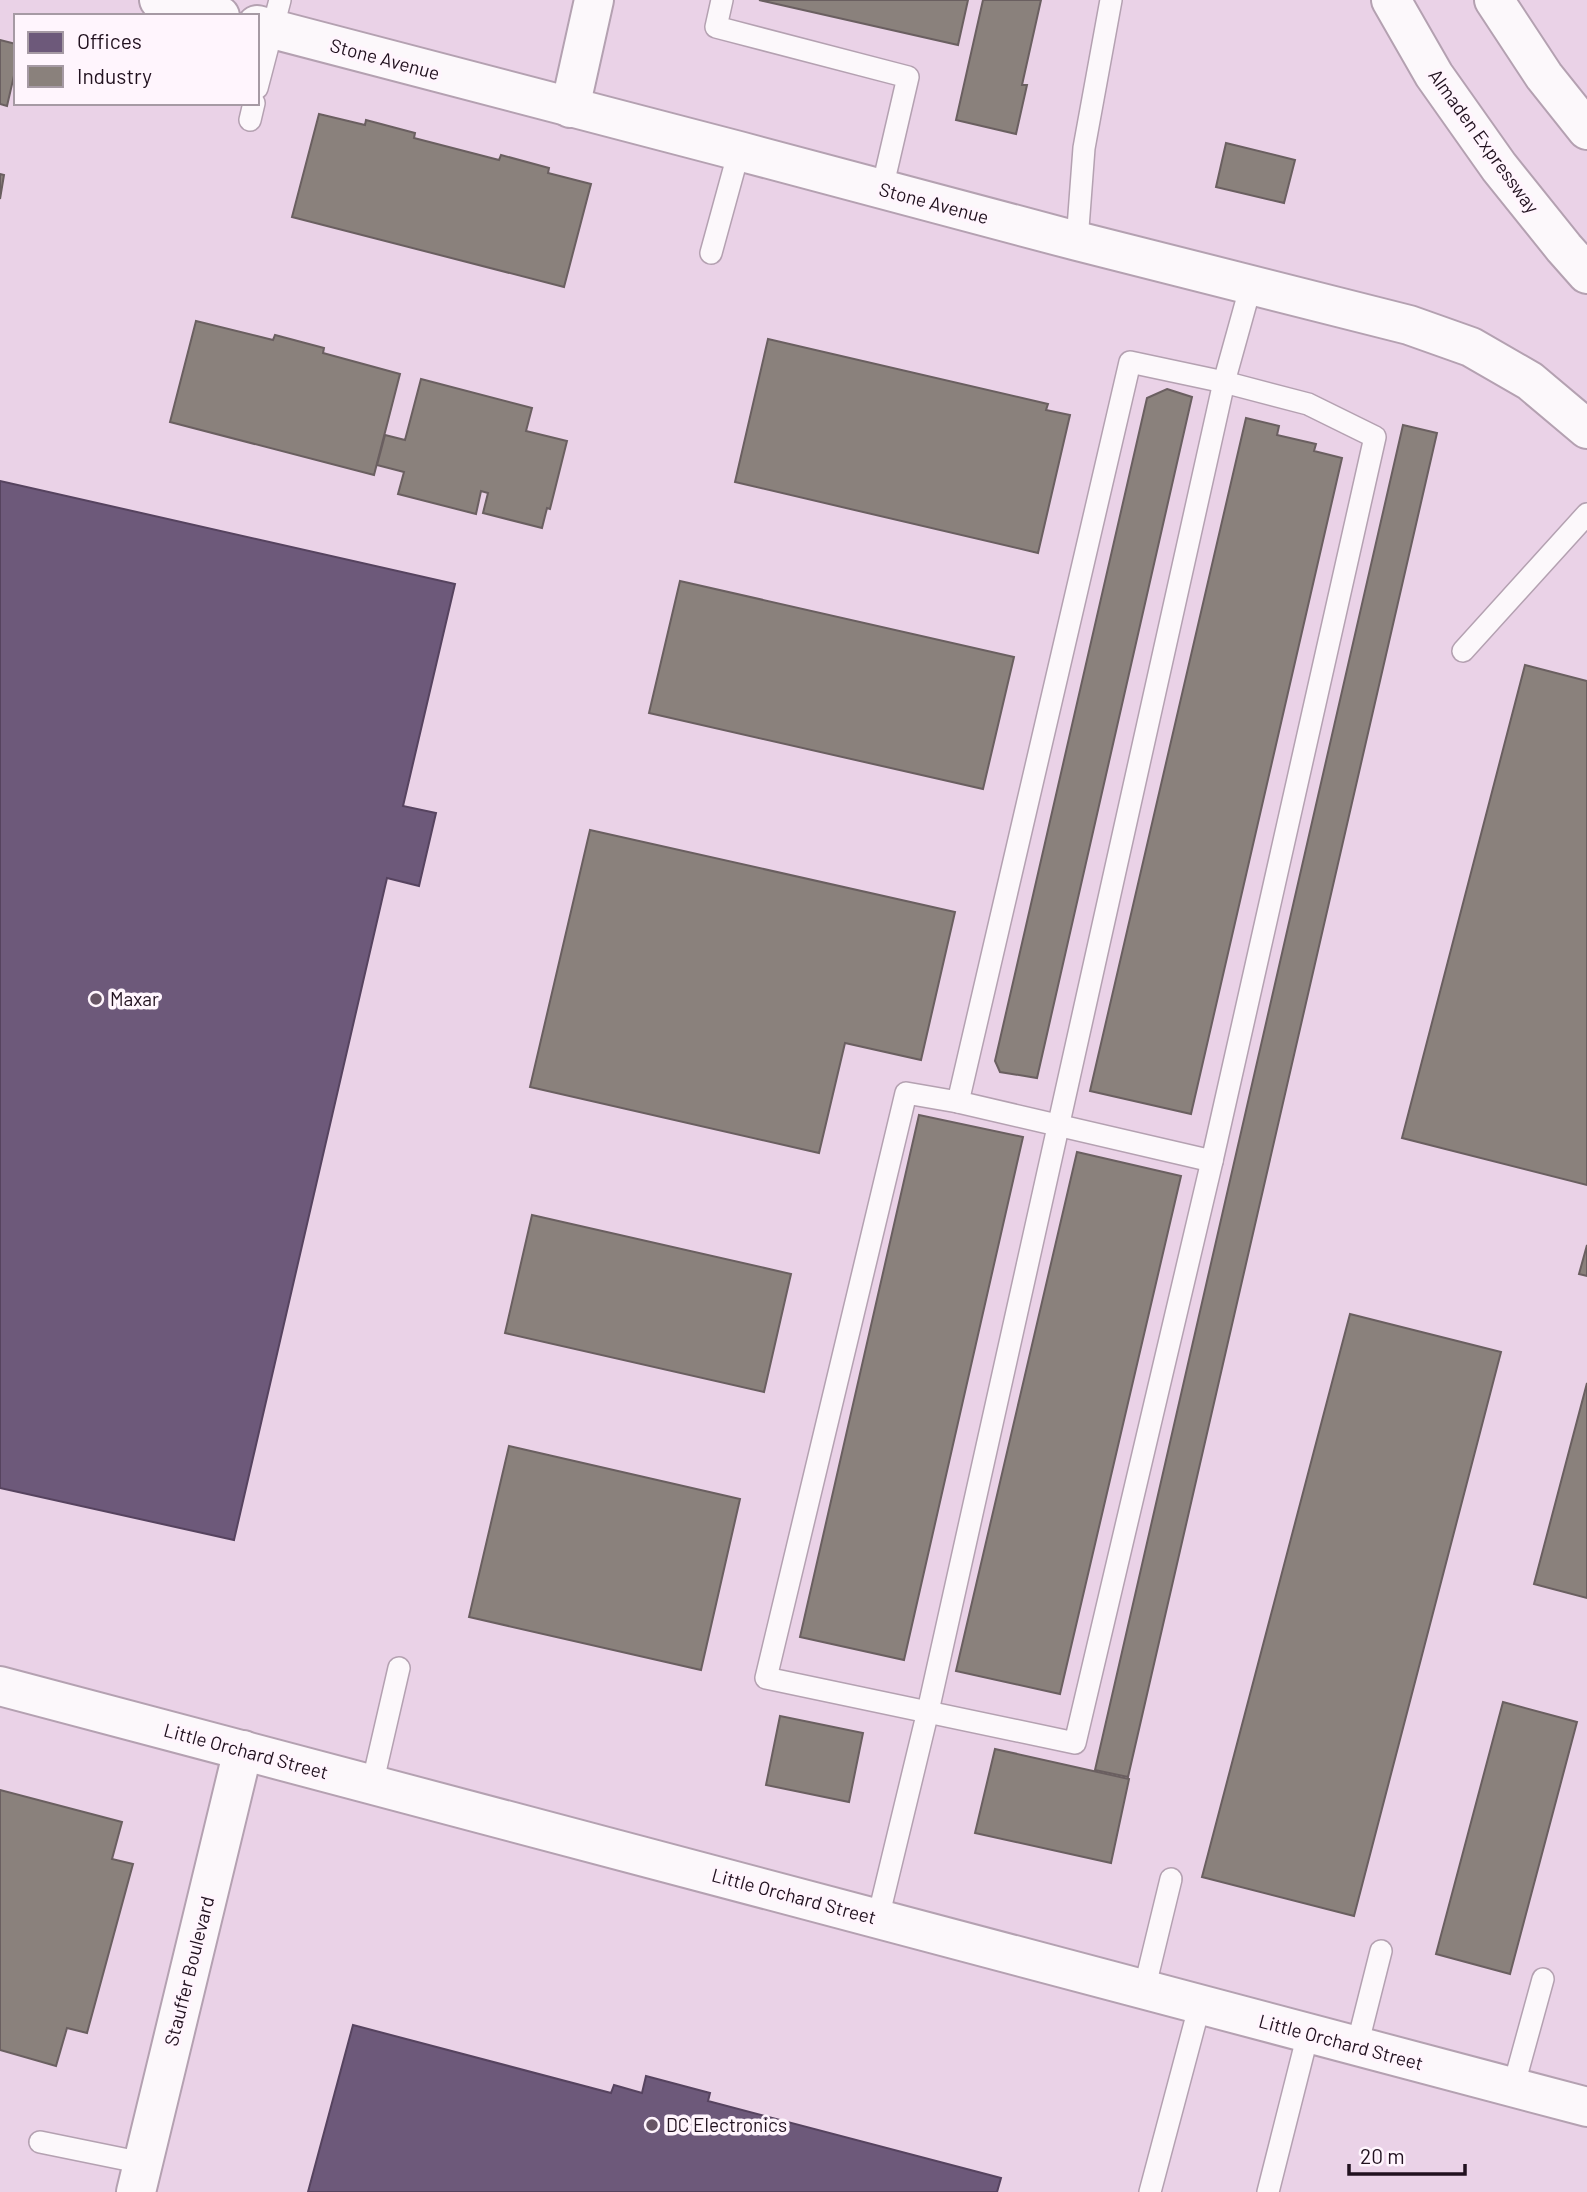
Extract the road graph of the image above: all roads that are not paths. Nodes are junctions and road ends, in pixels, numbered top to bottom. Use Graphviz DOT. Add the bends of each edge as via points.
graph roads {
  1 [pos="159,0"];
  2 [pos="594,0"];
  3 [pos="722,0"];
  4 [pos="1111,0"];
  5 [pos="1391,0"];
  6 [pos="1494,0"];
  7 [pos="212,14"];
  8 [pos="269,18"];
  9 [pos="259,76"];
  10 [pos="570,108"];
  11 [pos="1587,130"];
  12 [pos="739,150"];
  13 [pos="882,189"];
  14 [pos="1077,242"];
  15 [pos="711,253"];
  16 [pos="1587,274"];
  17 [pos="1251,285"];
  18 [pos="1224,382"];
  19 [pos="1587,429"];
  20 [pos="1587,514"];
  21 [pos="1463,651"];
  22 [pos="958,1102"];
  23 [pos="1058,1124"];
  24 [pos="1212,1161"];
  25 [pos="399,1668"];
  26 [pos="0,1686"];
  27 [pos="928,1711"];
  28 [pos="243,1750"];
  29 [pos="372,1785"];
  30 [pos="1171,1880"];
  31 [pos="878,1918"];
  32 [pos="1381,1951"];
  33 [pos="1543,1979"];
  34 [pos="1144,1990"];
  35 [pos="1200,2004"];
  36 [pos="1308,2034"];
  37 [pos="1357,2046"];
  38 [pos="1513,2088"];
  39 [pos="1587,2107"];
  40 [pos="40,2142"];
  41 [pos="139,2178"];
  42 [pos="1150,2192"];
  43 [pos="1268,2192"];
  1 -- 7 [label="street"];
  2 -- 10 [label="street"];
  3 -- 13 [label="lane" via="716,27 908,77"];
  4 -- 14 [label="lane" via="1084,148"];
  5 -- 16 [label="street, Almaden Expressway" via="1434,75"];
  6 -- 11 [label="street" via="1544,76"];
  8 -- 9 [label="lane"];
  8 -- 10 [label="street, Stone Avenue"];
  10 -- 12 [label="street, Stone Avenue"];
  12 -- 13 [label="street, Stone Avenue"];
  12 -- 15 [label="lane"];
  13 -- 14 [label="street, Stone Avenue"];
  14 -- 17 [label="street, Stone Avenue"];
  17 -- 18 [label="lane"];
  17 -- 19 [label="street, Stone Avenue" via="1409,325 1471,346 1530,381"];
  18 -- 22 [label="lane" via="1130,362"];
  18 -- 23 [label="lane"];
  18 -- 24 [label="lane" via="1308,404 1376,437"];
  20 -- 21 [label="lane"];
  22 -- 23 [label="lane"];
  22 -- 27 [label="lane" via="906,1093 766,1678"];
  23 -- 24 [label="lane"];
  23 -- 27 [label="lane"];
  24 -- 27 [label="lane" via="1075,1743"];
  25 -- 29 [label="lane"];
  26 -- 28 [label="street, Little Orchard Street"];
  27 -- 31 [label="lane"];
  28 -- 29 [label="street, Little Orchard Street"];
  28 -- 41 [label="street, Stauffer Boulevard"];
  29 -- 31 [label="street, Little Orchard Street"];
  30 -- 34 [label="lane"];
  31 -- 34 [label="street, Little Orchard Street"];
  32 -- 37 [label="lane"];
  33 -- 38 [label="lane"];
  34 -- 35 [label="street, Little Orchard Street"];
  35 -- 36 [label="street, Little Orchard Street"];
  35 -- 42 [label="lane"];
  36 -- 37 [label="street, Little Orchard Street"];
  36 -- 43 [label="lane"];
  37 -- 38 [label="street, Little Orchard Street"];
  38 -- 39 [label="street, Little Orchard Street"];
  40 -- 41 [label="lane"];
}
